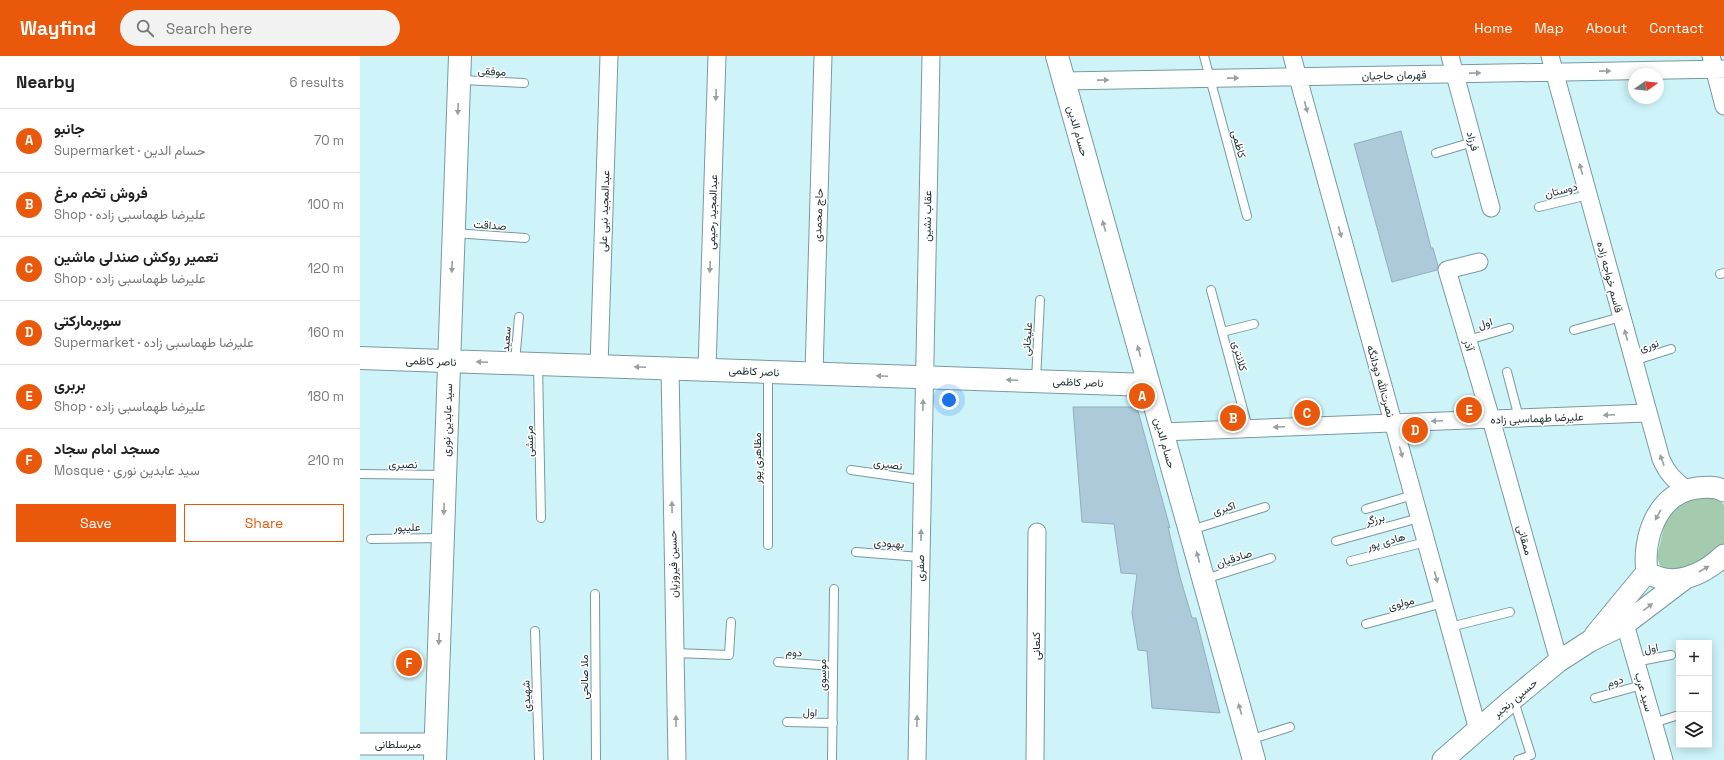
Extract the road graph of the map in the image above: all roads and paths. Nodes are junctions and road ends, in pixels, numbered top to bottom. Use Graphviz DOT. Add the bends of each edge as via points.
graph roads {
  1 [pos="460,56"];
  2 [pos="609,56"];
  3 [pos="717,56"];
  4 [pos="823,56"];
  5 [pos="931,56"];
  6 [pos="1057,56"];
  7 [pos="1204,56"];
  8 [pos="1292,56"];
  9 [pos="1450,56"];
  10 [pos="1552,64"];
  11 [pos="1717,64"];
  12 [pos="1455,74"];
  13 [pos="1297,77"];
  14 [pos="1210,78"];
  15 [pos="459,80"];
  16 [pos="1064,81"];
  17 [pos="524,84"];
  18 [pos="1724,106"];
  19 [pos="1474,142"];
  20 [pos="1436,153"];
  21 [pos="1588,195"];
  22 [pos="1539,206"];
  23 [pos="1491,208"];
  24 [pos="1247,216"];
  25 [pos="453,233"];
  26 [pos="525,238"];
  27 [pos="1479,262"];
  28 [pos="1211,290"];
  29 [pos="1040,300"];
  30 [pos="519,317"];
  31 [pos="1621,317"];
  32 [pos="1254,324"];
  33 [pos="1509,328"];
  34 [pos="1574,330"];
  35 [pos="1222,332"];
  36 [pos="1468,340"];
  37 [pos="1671,349"];
  38 [pos="360,358"];
  39 [pos="449,361"];
  40 [pos="1633,361"];
  41 [pos="515,363"];
  42 [pos="538,364"];
  43 [pos="599,366"];
  44 [pos="670,368"];
  45 [pos="707,369"];
  46 [pos="768,372"];
  47 [pos="1507,372"];
  48 [pos="814,373"];
  49 [pos="924,377"];
  50 [pos="1036,380"];
  51 [pos="1149,385"];
  52 [pos="1648,413"];
  53 [pos="1519,418"];
  54 [pos="1491,419"];
  55 [pos="1393,423"];
  56 [pos="1248,428"];
  57 [pos="1162,432"];
  58 [pos="851,470"];
  59 [pos="360,474"];
  60 [pos="445,475"];
  61 [pos="922,480"];
  62 [pos="1686,489"];
  63 [pos="1724,491"];
  64 [pos="1413,495"];
  65 [pos="1264,507"];
  66 [pos="1366,509"];
  67 [pos="541,518"];
  68 [pos="1419,518"];
  69 [pos="1190,530"];
  70 [pos="1037,532"];
  71 [pos="443,538"];
  72 [pos="371,539"];
  73 [pos="1336,541"];
  74 [pos="1426,542"];
  75 [pos="768,545"];
  76 [pos="856,552"];
  77 [pos="1724,556"];
  78 [pos="920,557"];
  79 [pos="1271,558"];
  80 [pos="1351,561"];
  81 [pos="1647,572"];
  82 [pos="1204,580"];
  83 [pos="1683,580"];
  84 [pos="834,589"];
  85 [pos="595,594"];
  86 [pos="1443,603"];
  87 [pos="1510,612"];
  88 [pos="731,622"];
  89 [pos="1366,624"];
  90 [pos="1625,624"];
  91 [pos="1450,627"];
  92 [pos="535,631"];
  93 [pos="1590,641"];
  94 [pos="674,653"];
  95 [pos="1671,655"];
  96 [pos="778,662"];
  97 [pos="1559,662"];
  98 [pos="1635,662"];
  99 [pos="833,666"];
  100 [pos="1642,684"];
  101 [pos="1595,698"];
  102 [pos="1513,699"];
  103 [pos="1676,716"];
  104 [pos="787,722"];
  105 [pos="833,723"];
  106 [pos="1653,723"];
  107 [pos="1290,726"];
  108 [pos="1478,730"];
  109 [pos="360,744"];
  110 [pos="1252,750"];
  111 [pos="435,752"];
  112 [pos="539,760"];
  113 [pos="596,760"];
  114 [pos="676,760"];
  115 [pos="832,760"];
  116 [pos="917,760"];
  117 [pos="1035,760"];
  118 [pos="1443,760"];
  119 [pos="1518,760"];
  120 [pos="1664,760"];
  1 -- 15 [label="main road, سید عابدین نوری"];
  2 -- 43 [label="street, عبدالمجید نبی علی"];
  3 -- 45 [label="street, عبدالمجید رحیمی, one-way"];
  4 -- 48 [label="street, حاج محمدی"];
  5 -- 49 [label="street, عقاب نشین"];
  6 -- 16 [label="main road, حسام الدین"];
  7 -- 14 [label="lane, کاظمی"];
  8 -- 13 [label="street, نصرت‌الله دودانگه"];
  9 -- 12 [label="street, فرزاد"];
  10 -- 11 [label="street, قهرمان حاجیان, one-way"];
  12 -- 10 [label="street, قهرمان حاجیان, one-way"];
  21 -- 10 [label="street, قاسم خواجه زاده, one-way"];
  11 -- 18 [label="street"];
  12 -- 13 [label="street, قهرمان حاجیان"];
  12 -- 19 [label="street, فرزاد"];
  14 -- 13 [label="street, قهرمان حاجیان, one-way"];
  13 -- 55 [label="street, نصرت‌الله دودانگه, one-way"];
  16 -- 14 [label="street, قهرمان حاجیان, one-way"];
  14 -- 24 [label="lane, کاظمی"];
  15 -- 17 [label="lane, موفقی"];
  15 -- 25 [label="main road, سید عابدین نوری, one-way"];
  51 -- 16 [label="main road, حسام الدین, one-way"];
  19 -- 20 [label="lane"];
  19 -- 23 [label="street, فرزاد"];
  21 -- 22 [label="lane, دوستان"];
  21 -- 31 [label="street, قاسم خواجه زاده"];
  25 -- 26 [label="lane, صداقت"];
  25 -- 39 [label="main road, سید عابدین نوری, one-way"];
  27 -- 36 [label="street, آذر" via="1447,270"];
  28 -- 35 [label="lane, کلانتری"];
  29 -- 50 [label="lane, علیخانی"];
  30 -- 41 [label="lane, سعید"];
  31 -- 34 [label="lane"];
  40 -- 31 [label="street, قاسم خواجه زاده, one-way"];
  32 -- 35 [label="lane"];
  33 -- 36 [label="lane, اول"];
  35 -- 56 [label="lane, کلانتری"];
  36 -- 54 [label="street, آذر"];
  37 -- 40 [label="lane, نوری"];
  38 -- 39 [label="main road, ناصر کاظمی"];
  41 -- 39 [label="main road, ناصر کاظمی, one-way"];
  39 -- 60 [label="main road, سید عابدین نوری"];
  40 -- 52 [label="street, قاسم خواجه زاده"];
  41 -- 42 [label="main road, ناصر کاظمی"];
  42 -- 43 [label="main road, ناصر کاظمی"];
  42 -- 67 [label="lane, مرعشی"];
  44 -- 43 [label="main road, ناصر کاظمی, one-way"];
  44 -- 45 [label="main road, ناصر کاظمی"];
  94 -- 44 [label="street, حسین فیروزیان, one-way"];
  45 -- 46 [label="main road, ناصر کاظمی"];
  46 -- 48 [label="main road, ناصر کاظمی"];
  46 -- 75 [label="lane, مظاهری پور"];
  47 -- 53 [label="lane"];
  49 -- 48 [label="main road, ناصر کاظمی, one-way"];
  50 -- 49 [label="main road, ناصر کاظمی, one-way"];
  61 -- 49 [label="street, صفری, one-way"];
  50 -- 51 [label="main road, ناصر کاظمی"];
  51 -- 57 [label="main road, حسام الدین"];
  52 -- 53 [label="street, علیرضا طهماسبی زاده, one-way"];
  62 -- 52 [label="street, قاسم خواجه زاده, one-way" via="1666,471"];
  53 -- 54 [label="street, علیرضا طهماسبی زاده"];
  54 -- 55 [label="street, علیرضا طهماسبی زاده, one-way"];
  54 -- 97 [label="street, ممقانی"];
  55 -- 56 [label="street, علیرضا طهماسبی زاده, one-way"];
  55 -- 64 [label="street, نصرت‌الله دودانگه, one-way"];
  56 -- 57 [label="street, علیرضا طهماسبی زاده"];
  57 -- 69 [label="main road, حسام الدین"];
  58 -- 61 [label="lane, نصیری"];
  59 -- 60 [label="lane, نصیری"];
  60 -- 71 [label="main road, سید عابدین نوری, one-way"];
  78 -- 61 [label="street, صفری, one-way"];
  62 -- 63 [label="street" via="1704,487"];
  62 -- 81 [label="street, one-way" via="1671,498 1662,508 1652,527 1646,545"];
  64 -- 66 [label="lane"];
  64 -- 68 [label="street, نصرت‌الله دودانگه"];
  65 -- 69 [label="lane, اکبری"];
  68 -- 73 [label="lane, برزگر"];
  68 -- 74 [label="street, نصرت‌الله دودانگه"];
  82 -- 69 [label="main road, حسام الدین, one-way"];
  70 -- 117 [label="street, کنعانی"];
  71 -- 72 [label="lane, علیپور"];
  71 -- 111 [label="main road, سید عابدین نوری, one-way"];
  74 -- 80 [label="lane, هادی پور"];
  74 -- 86 [label="street, نصرت‌الله دودانگه, one-way"];
  76 -- 78 [label="lane, بهبودی"];
  83 -- 77 [label="street, حسین رنجبر, one-way"];
  116 -- 78 [label="street, صفری, one-way"];
  79 -- 82 [label="lane, صادقیان"];
  81 -- 83 [label="street" via="1660,579"];
  81 -- 93 [label="street, حسین رنجبر"];
  110 -- 82 [label="main road, حسام الدین, one-way"];
  90 -- 83 [label="street, حسین رنجبر, one-way"];
  84 -- 99 [label="lane, موسوی"];
  85 -- 113 [label="lane, ملا صالحی"];
  86 -- 89 [label="lane, مولوی"];
  86 -- 91 [label="street, نصرت‌الله دودانگه"];
  87 -- 91 [label="lane"];
  88 -- 94 [label="lane" via="729,655"];
  90 -- 93 [label="street, حسین رنجبر"];
  90 -- 98 [label="street, سید عرب"];
  91 -- 108 [label="street, نصرت‌الله دودانگه"];
  92 -- 112 [label="lane, شهیدی"];
  93 -- 97 [label="street, حسین رنجبر"];
  114 -- 94 [label="street, حسین فیروزیان, one-way"];
  95 -- 98 [label="lane, اول"];
  96 -- 99 [label="lane, دوم"];
  97 -- 102 [label="street, حسین رنجبر"];
  98 -- 100 [label="street, سید عرب"];
  99 -- 105 [label="lane, موسوی"];
  100 -- 101 [label="lane, دوم"];
  100 -- 106 [label="street, سید عرب"];
  102 -- 108 [label="street, حسین رنجبر"];
  102 -- 119 [label="lane" via="1531,755"];
  103 -- 106 [label="lane"];
  104 -- 105 [label="lane, اول"];
  105 -- 115 [label="lane, موسوی"];
  106 -- 120 [label="street, سید عرب"];
  107 -- 110 [label="lane"];
  108 -- 118 [label="street, حسین رنجبر"];
  109 -- 111 [label="street, میرسلطانی"];
}
